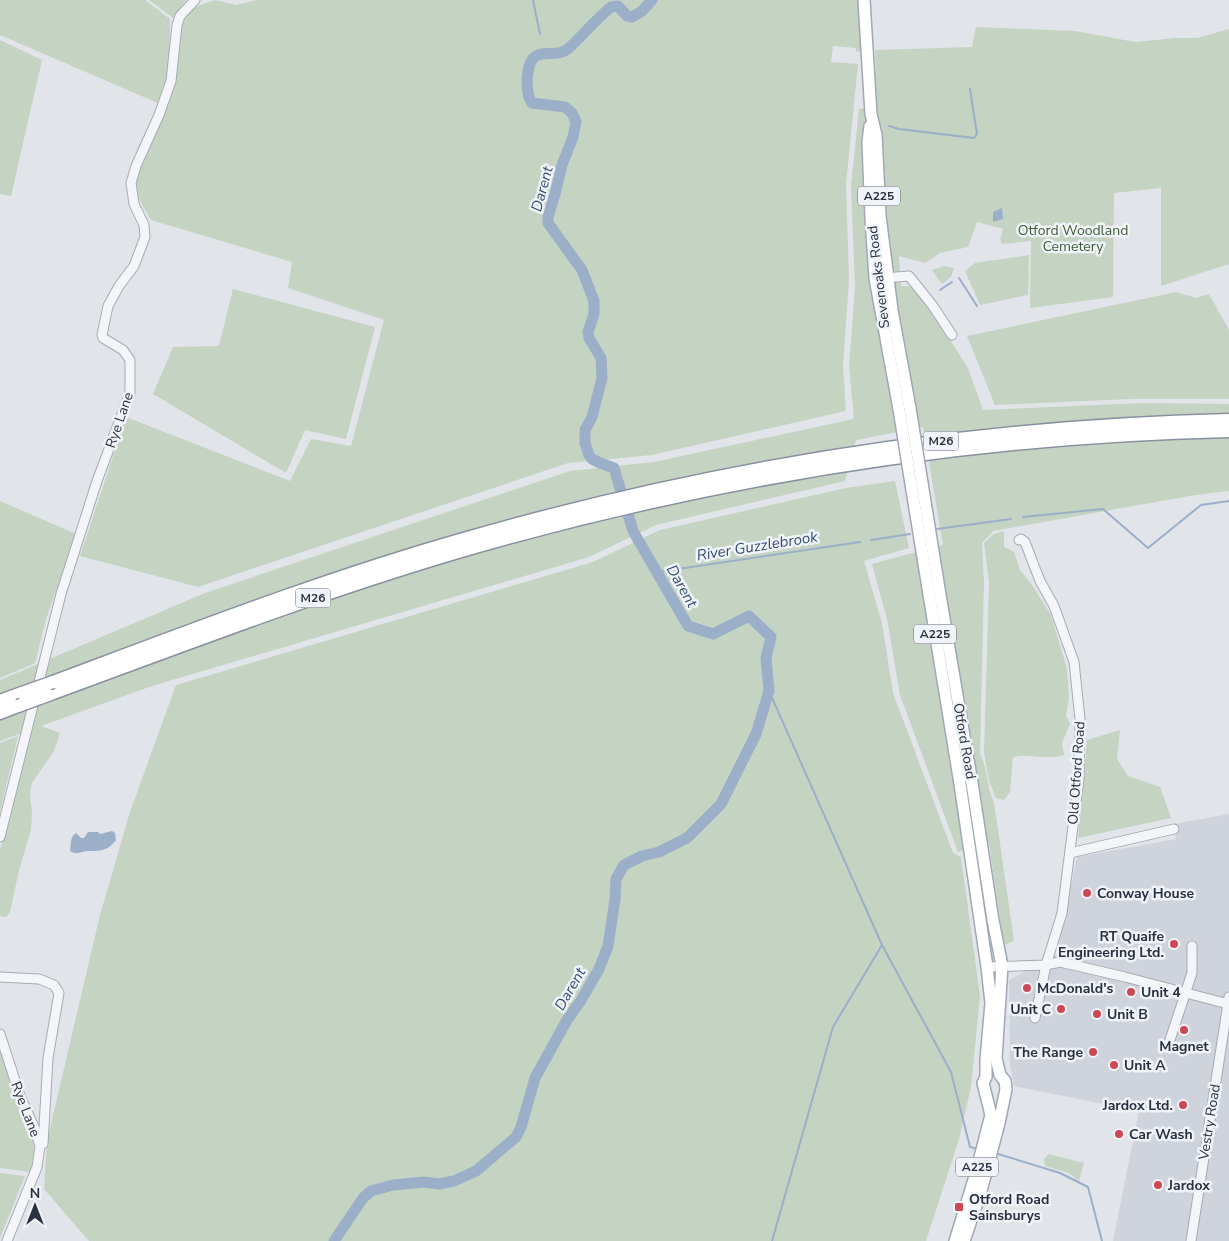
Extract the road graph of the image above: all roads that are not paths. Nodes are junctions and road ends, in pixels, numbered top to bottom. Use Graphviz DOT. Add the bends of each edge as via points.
graph roads {
  1 [pos="195,0"];
  2 [pos="864,0"];
  3 [pos="871,114"];
  4 [pos="875,278"];
  5 [pos="888,278"];
  6 [pos="952,335"];
  7 [pos="905,408"];
  8 [pos="1229,420"];
  9 [pos="1229,431"];
  10 [pos="917,483"];
  11 [pos="659,495"];
  12 [pos="582,512"];
  13 [pos="1019,540"];
  14 [pos="0,701"];
  15 [pos="0,713"];
  16 [pos="1174,829"];
  17 [pos="0,837"];
  18 [pos="1070,853"];
  19 [pos="1192,946"];
  20 [pos="1046,965"];
  21 [pos="1002,966"];
  22 [pos="987,967"];
  23 [pos="0,977"];
  24 [pos="1184,994"];
  25 [pos="1228,1000"];
  26 [pos="1035,1018"];
  27 [pos="0,1034"];
  28 [pos="1168,1046"];
  29 [pos="1000,1074"];
  30 [pos="986,1077"];
  31 [pos="1004,1091"];
  32 [pos="985,1092"];
  33 [pos="40,1146"];
  34 [pos="7,1241"];
  35 [pos="955,1241"];
  36 [pos="964,1241"];
  37 [pos="1191,1241"];
  1 -- 17 [label="street, Rye Lane" via="180,16 171,81 132,177 132,196 144,225 145,237 134,266 108,306 102,335 123,350 130,360 130,393 91,500 53,622"];
  2 -- 3 [label="main road, Sevenoaks Road / A225"];
  3 -- 4 [label="main road, Sevenoaks Road / A225" via="868,142"];
  3 -- 5 [label="main road, Sevenoaks Road / A225" via="876,136 880,216"];
  4 -- 5 [label="street"];
  4 -- 7 [label="main road, Sevenoaks Road / A225"];
  5 -- 6 [label="street" via="908,276"];
  5 -- 7 [label="main road, Sevenoaks Road / A225"];
  7 -- 10 [label="main road, Otford Road / A225, bridge"];
  8 -- 11 [label="highway, M26" via="1089,427 938,441 817,459"];
  9 -- 11 [label="highway, M26" via="1006,445"];
  10 -- 21 [label="main road, Otford Road / A225"];
  10 -- 22 [label="main road, Otford Road / A225"];
  11 -- 12 [label="highway, M26"];
  12 -- 14 [label="highway, M26, bridge" via="466,538 350,574"];
  12 -- 15 [label="highway, M26, bridge" via="332,591"];
  13 -- 18 [label="street, Old Otford Road" via="1027,545 1074,662 1080,749"];
  16 -- 18 [label="street"];
  18 -- 20 [label="street, Old Otford Road" via="1062,913"];
  19 -- 24 [label="street" via="1192,973"];
  20 -- 21 [label="street, Vestry Road"];
  20 -- 24 [label="street, Vestry Road" via="1060,962"];
  20 -- 26 [label="street, Old Otford Road"];
  21 -- 22 [label="street, Vestry Road"];
  21 -- 29 [label="main road, Otford Road / A225" via="996,1058"];
  22 -- 30 [label="main road, Otford Road / A225" via="990,1003"];
  23 -- 33 [label="street" via="39,979 54,985 58,993 48,1058 44,1144"];
  24 -- 25 [label="street, Vestry Road"];
  24 -- 28 [label="street"];
  25 -- 37 [label="street, Vestry Road"];
  27 -- 33 [label="street, Rye Lane"];
  29 -- 30 [label="main road"];
  29 -- 31 [label="main road, Otford Road / A225" via="1005,1081"];
  30 -- 32 [label="main road, Otford Road / A225" via="983,1084"];
  31 -- 32 [label="main road" via="996,1097"];
  31 -- 36 [label="main road, Otford Road / A225" via="981,1191"];
  32 -- 35 [label="main road, Otford Road / A225" via="990,1115"];
  33 -- 34 [label="street, Rye Lane" via="37,1167"];
}
